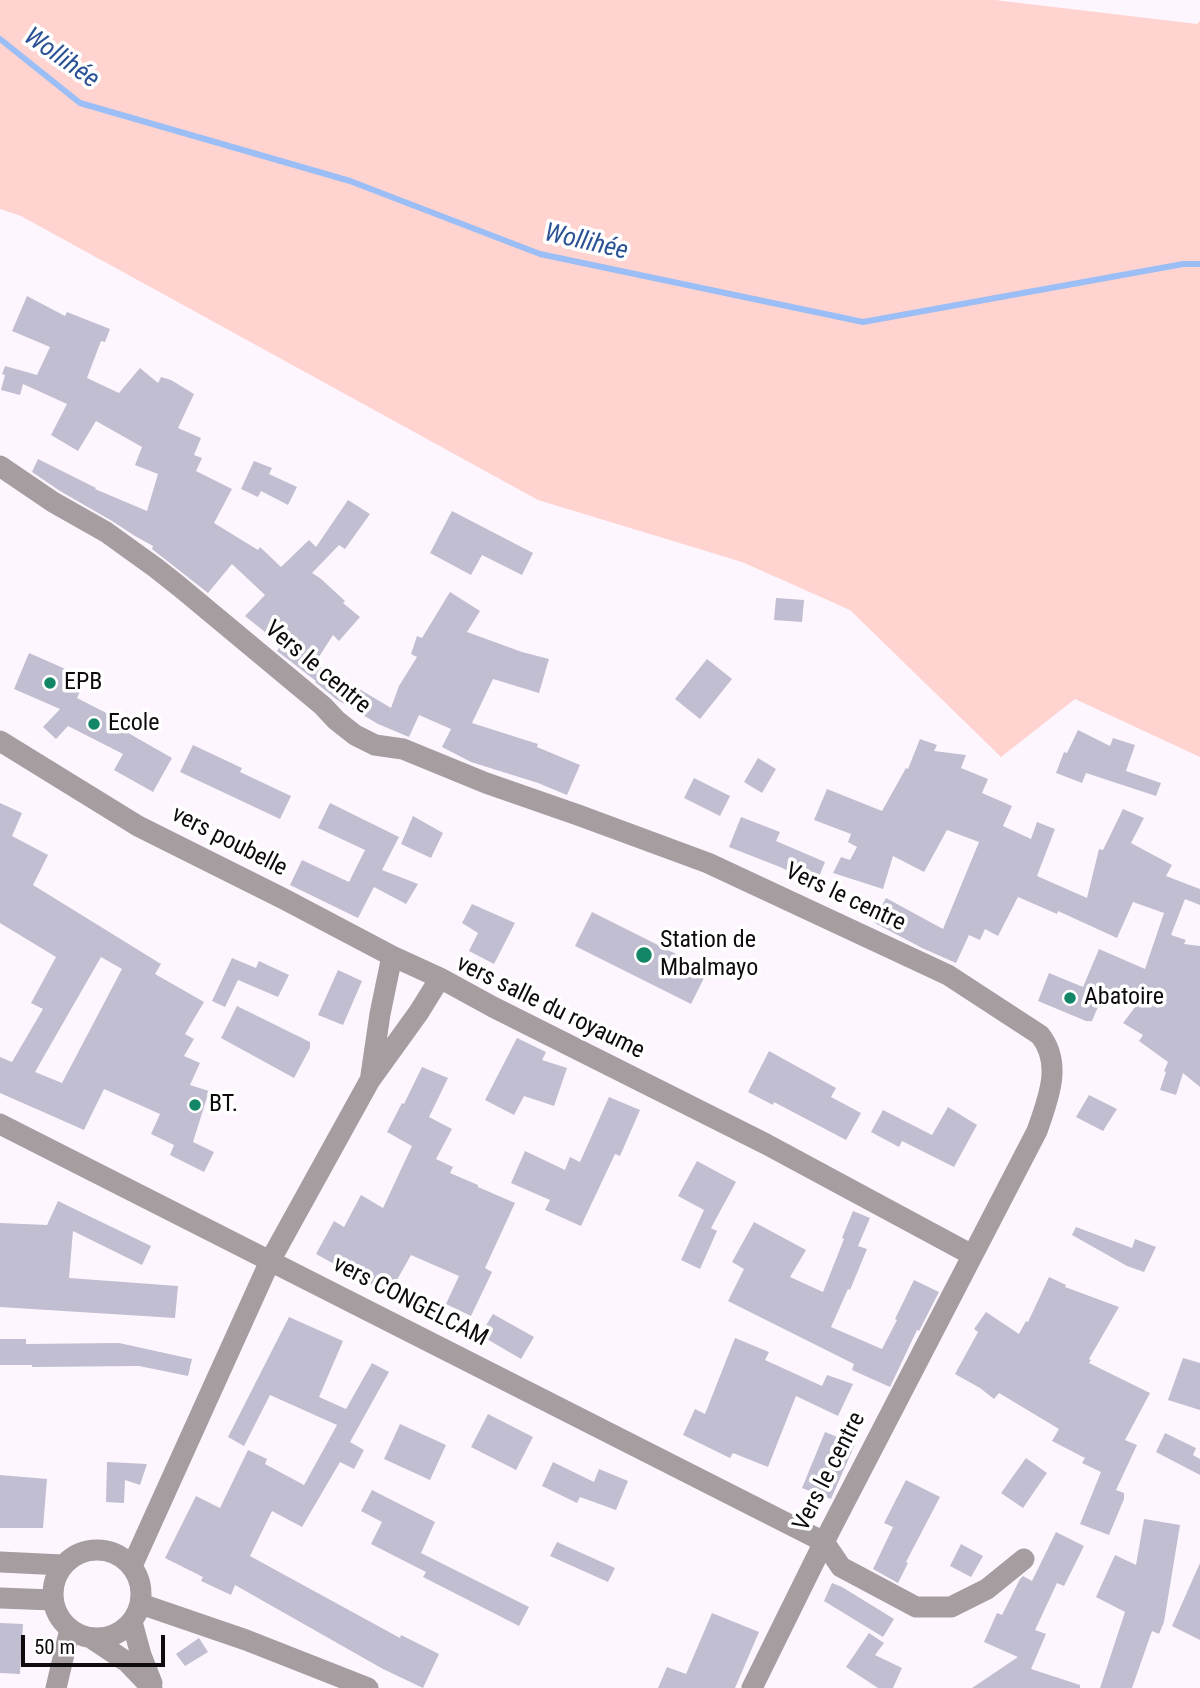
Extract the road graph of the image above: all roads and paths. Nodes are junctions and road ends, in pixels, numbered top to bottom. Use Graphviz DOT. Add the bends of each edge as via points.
graph roads {
  1 [pos="0,466"];
  2 [pos="0,741"];
  3 [pos="392,956"];
  4 [pos="440,978"];
  5 [pos="370,1080"];
  6 [pos="0,1124"];
  7 [pos="972,1255"];
  8 [pos="270,1261"];
  9 [pos="824,1542"];
  10 [pos="1024,1559"];
  11 [pos="0,1562"];
  12 [pos="64,1565"];
  13 [pos="132,1566"];
  14 [pos="0,1598"];
  15 [pos="53,1600"];
  16 [pos="136,1613"];
  17 [pos="70,1629"];
  18 [pos="91,1638"];
  19 [pos="56,1688"];
  20 [pos="153,1688"];
  21 [pos="368,1688"];
  22 [pos="752,1688"];
  1 -- 7 [label="street, Vers le centre" via="106,532 180,586 355,735 708,863 948,975 1040,1035 1053,1061 1044,1110"];
  2 -- 3 [label="street, vers poubelle" via="138,826"];
  3 -- 4 [label="street, vers poubelle"];
  3 -- 5 [label="street"];
  4 -- 5 [label="street, vers salle du royaume"];
  4 -- 7 [label="street, vers salle du royaume"];
  5 -- 8 [label="street, vers salle du royaume"];
  6 -- 8 [label="street"];
  7 -- 9 [label="street, Vers le centre"];
  8 -- 9 [label="street, vers CONGELCAM"];
  8 -- 13 [label="street"];
  9 -- 10 [label="street" via="841,1567 916,1607 951,1607 987,1589"];
  9 -- 22 [label="street, Vers le centre"];
  11 -- 12 [label="street"];
  12 -- 13 [label="street" via="79,1553 98,1549 117,1554"];
  12 -- 15 [label="street" via="54,1583"];
  13 -- 16 [label="street" via="141,1584"];
  14 -- 15 [label="street"];
  15 -- 17 [label="street" via="58,1616"];
  16 -- 18 [label="street" via="113,1636"];
  16 -- 20 [label="street" via="141,1655"];
  16 -- 21 [label="street" via="246,1640"];
  17 -- 18 [label="street"];
  17 -- 19 [label="street"];
  18 -- 20 [label="street" via="127,1662"];
}
